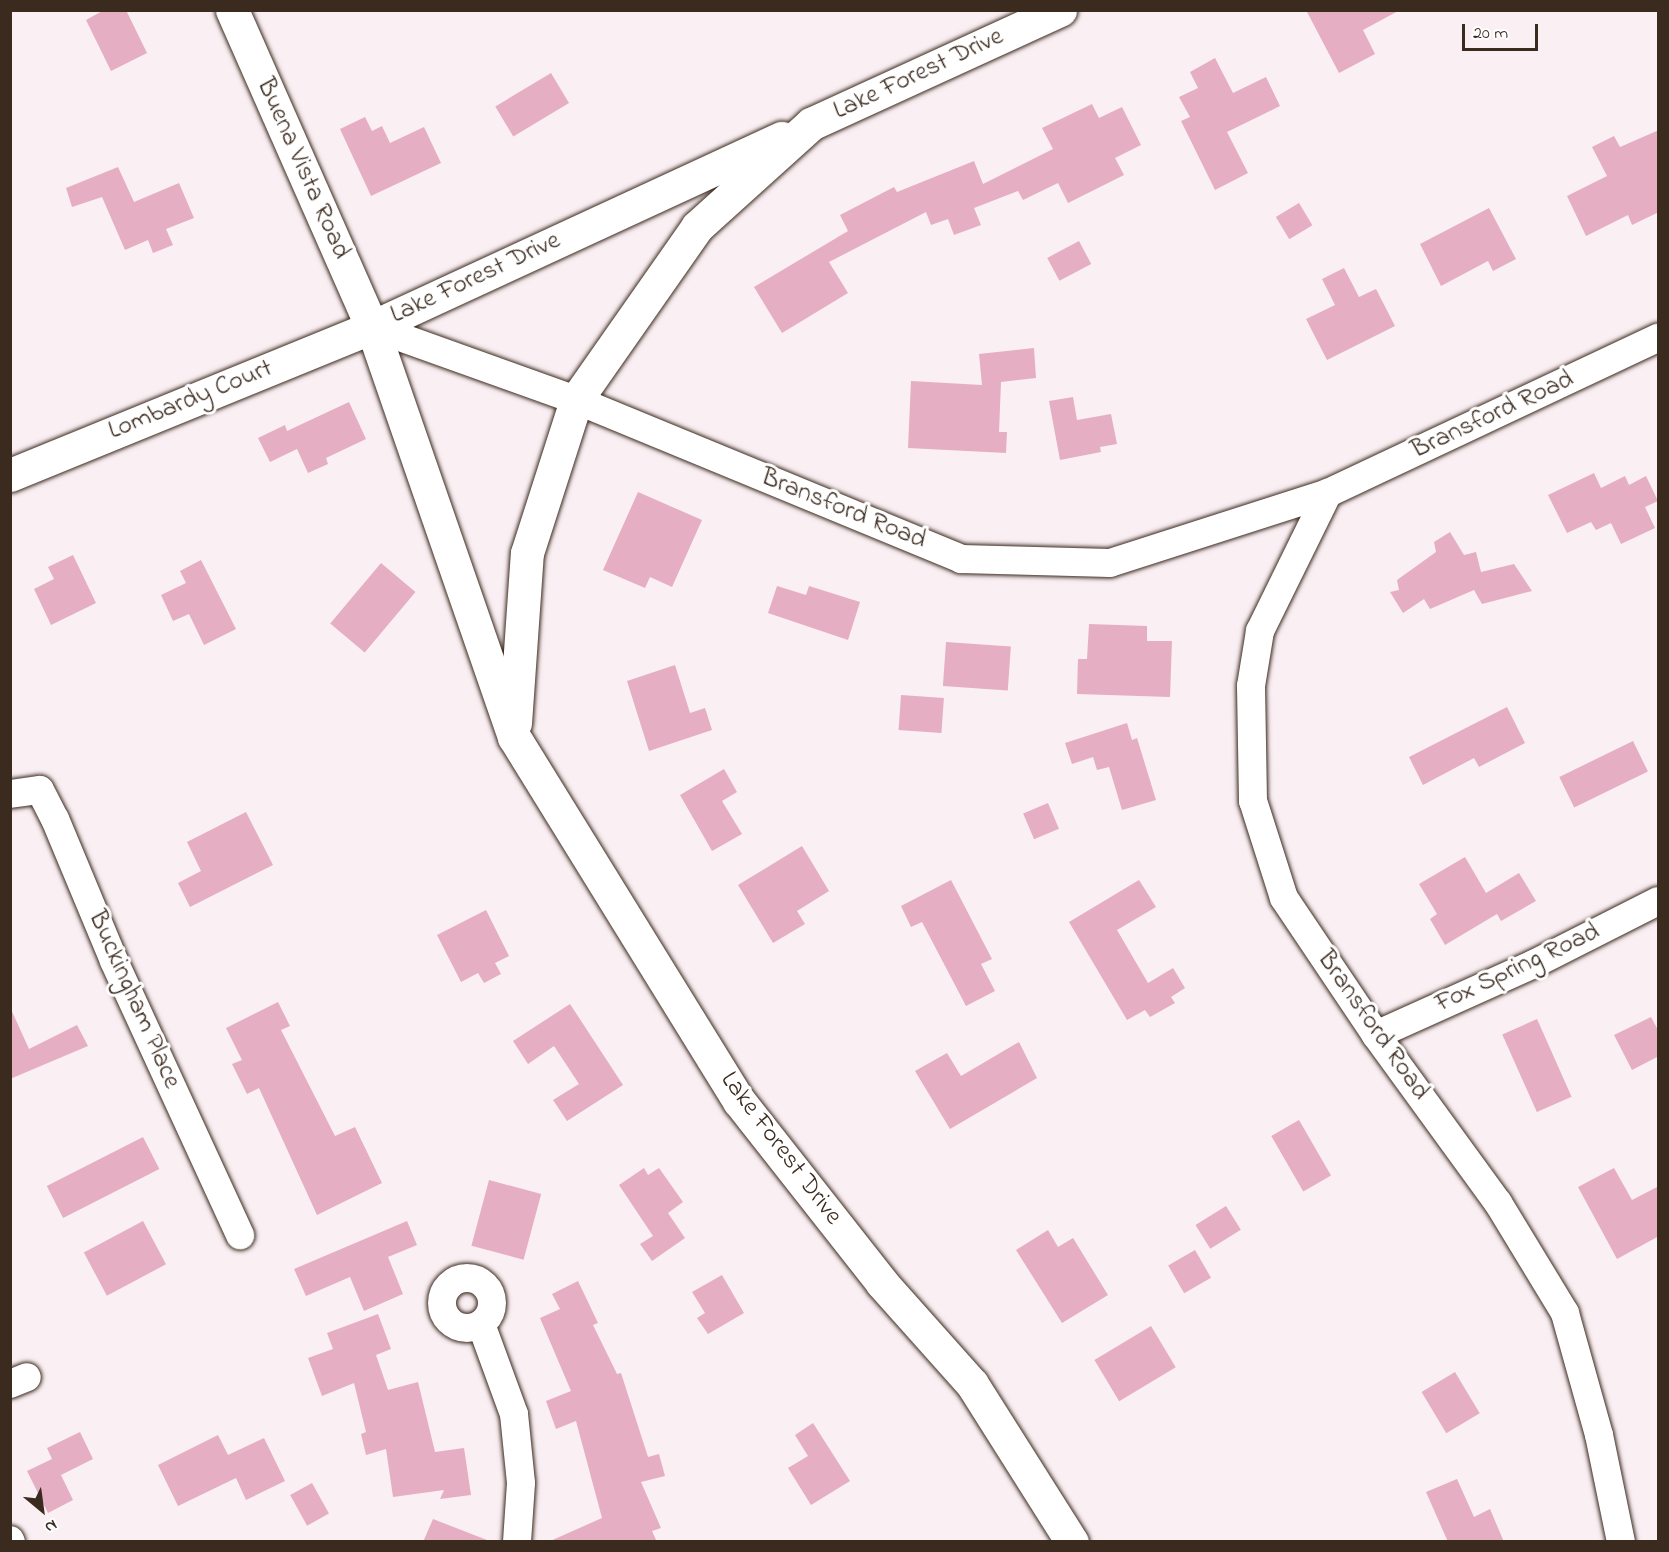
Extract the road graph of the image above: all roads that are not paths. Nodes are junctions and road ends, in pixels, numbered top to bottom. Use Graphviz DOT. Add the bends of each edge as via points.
graph roads {
  1 [pos="232,10"];
  2 [pos="1060,10"];
  3 [pos="811,124"];
  4 [pos="372,327"];
  5 [pos="1659,338"];
  6 [pos="576,400"];
  7 [pos="10,475"];
  8 [pos="1328,493"];
  9 [pos="514,737"];
  10 [pos="10,794"];
  11 [pos="1659,901"];
  12 [pos="1376,1035"];
  13 [pos="240,1235"];
  14 [pos="481,1324"];
  15 [pos="517,1542"];
  16 [pos="1072,1542"];
  17 [pos="1621,1542"];
  1 -- 4 [label="street, Buena Vista Road"];
  2 -- 3 [label="street, Lake Forest Drive"];
  3 -- 4 [label="street, Lake Forest Drive"];
  3 -- 6 [label="street, Lake Forest Drive" via="696,227"];
  4 -- 6 [label="street, Bransford Road"];
  4 -- 7 [label="street, Lombardy Court"];
  4 -- 9 [label="street, Lake Forest Drive"];
  5 -- 8 [label="street, Bransford Road"];
  6 -- 8 [label="street, Bransford Road" via="962,559 1110,563"];
  6 -- 9 [label="street, Lake Forest Drive" via="528,553"];
  8 -- 12 [label="street, Bransford Road" via="1260,631 1251,686 1253,801 1284,898"];
  9 -- 16 [label="street, Lake Forest Drive" via="739,1101 882,1283 972,1384"];
  10 -- 13 [label="street, Buckingham Place" via="40,790"];
  11 -- 12 [label="street, Fox Spring Road"];
  12 -- 17 [label="street, Bransford Road" via="1498,1203 1565,1313 1599,1435"];
  14 -- 15 [label="street" via="514,1414 521,1483"];
}
